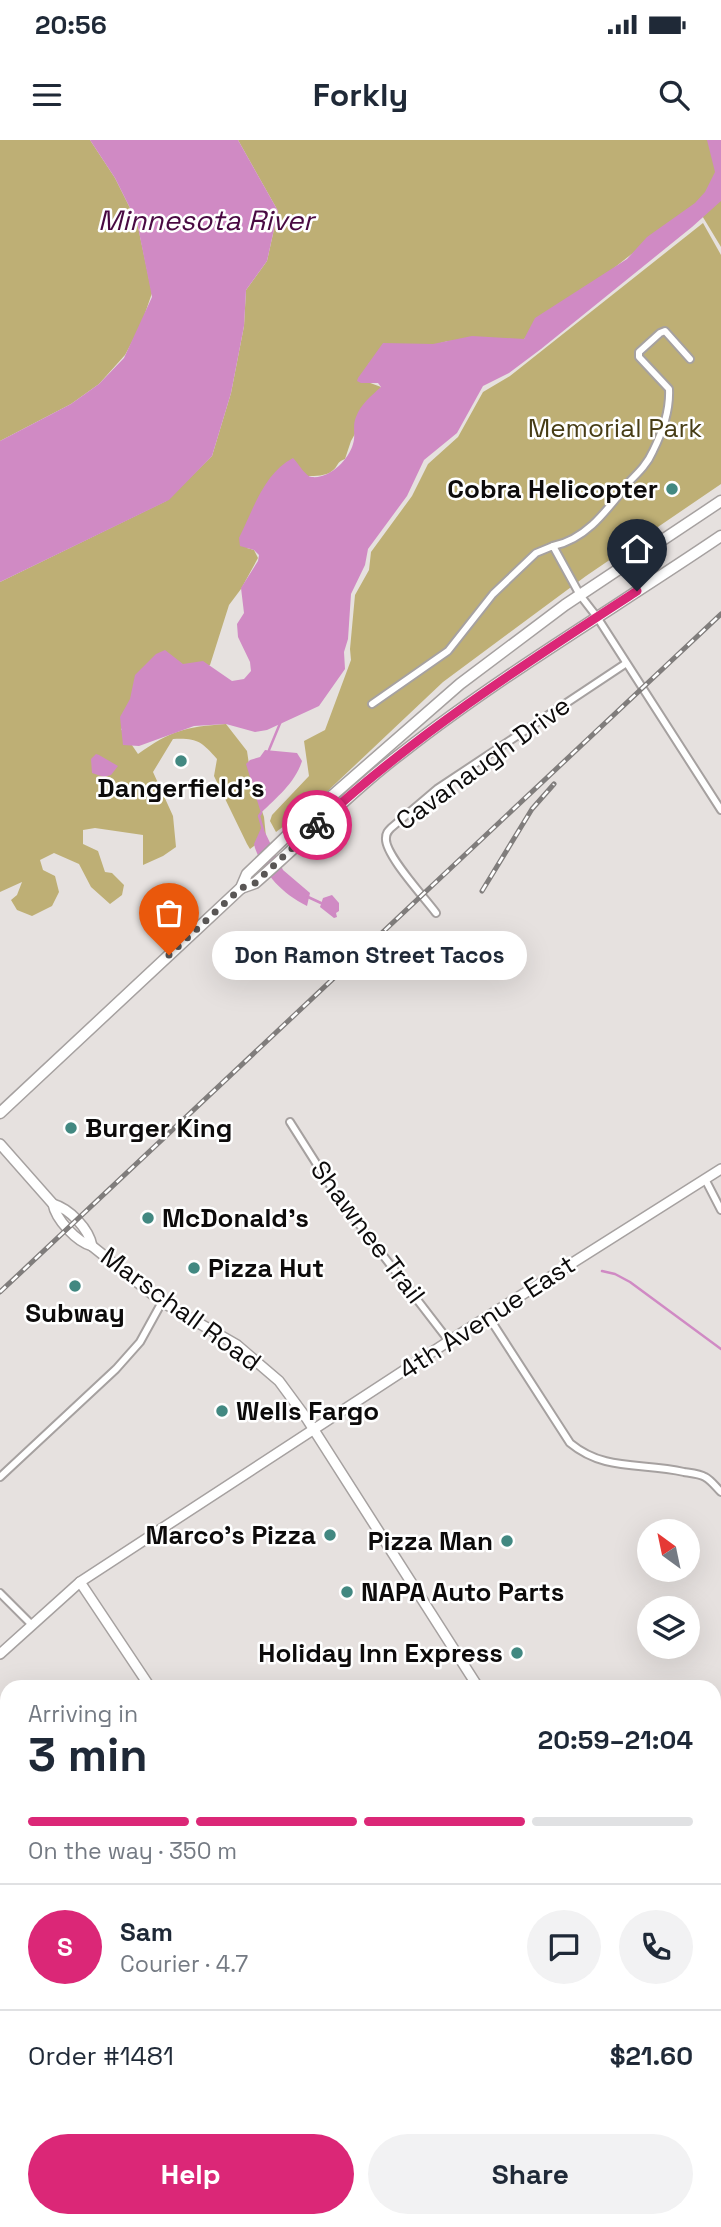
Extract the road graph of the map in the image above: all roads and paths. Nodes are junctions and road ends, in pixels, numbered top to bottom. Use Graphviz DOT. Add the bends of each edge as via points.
graph roads {
  1 [pos="690,359"];
  2 [pos="721,501"];
  3 [pos="721,536"];
  4 [pos="553,546"];
  5 [pos="580,594"];
  6 [pos="597,617"];
  7 [pos="625,664"];
  8 [pos="372,704"];
  9 [pos="721,810"];
  10 [pos="241,888"];
  11 [pos="436,914"];
  12 [pos="0,1113"];
  13 [pos="290,1122"];
  14 [pos="0,1144"];
  15 [pos="721,1169"];
  16 [pos="705,1179"];
  17 [pos="721,1210"];
  18 [pos="162,1302"];
  19 [pos="488,1316"];
  20 [pos="449,1340"];
  21 [pos="313,1430"];
  22 [pos="0,1477"];
  23 [pos="721,1492"];
  24 [pos="80,1581"];
  25 [pos="0,1593"];
  26 [pos="32,1625"];
  27 [pos="0,1654"];
  28 [pos="145,1680"];
  29 [pos="474,1680"];
  1 -- 4 [label="street" via="666,331 639,352 669,389 653,452 594,523 572,540"];
  2 -- 5 [label="main road"];
  3 -- 6 [label="main road"];
  4 -- 5 [label="street"];
  4 -- 8 [label="street" via="536,553 493,594 448,652"];
  5 -- 6 [label="street"];
  5 -- 10 [label="main road" via="460,684 295,829 247,874"];
  6 -- 7 [label="street"];
  6 -- 10 [label="main road" via="404,751 261,878"];
  7 -- 9 [label="street"];
  7 -- 11 [label="street, Cavanaugh Drive" via="437,789 386,834 392,855"];
  10 -- 12 [label="main road"];
  13 -- 20 [label="street, Shawnee Trail" via="335,1193"];
  14 -- 18 [label="street, Marschall Road" via="83,1244 92,1246"];
  15 -- 16 [label="street, 4th Avenue East"];
  16 -- 17 [label="street"];
  16 -- 19 [label="street, 4th Avenue East"];
  18 -- 21 [label="street, Marschall Road" via="240,1347 279,1381"];
  18 -- 22 [label="street" via="139,1342 116,1369"];
  19 -- 20 [label="street, 4th Avenue East"];
  19 -- 23 [label="street" via="570,1443 583,1454 605,1462 705,1476"];
  20 -- 21 [label="street, 4th Avenue East"];
  21 -- 24 [label="street, 4th Avenue East"];
  21 -- 29 [label="street, Marschall Road"];
  24 -- 26 [label="street, 4th Avenue East"];
  24 -- 28 [label="street"];
  25 -- 26 [label="street"];
  26 -- 27 [label="street, 4th Avenue East"];
}
